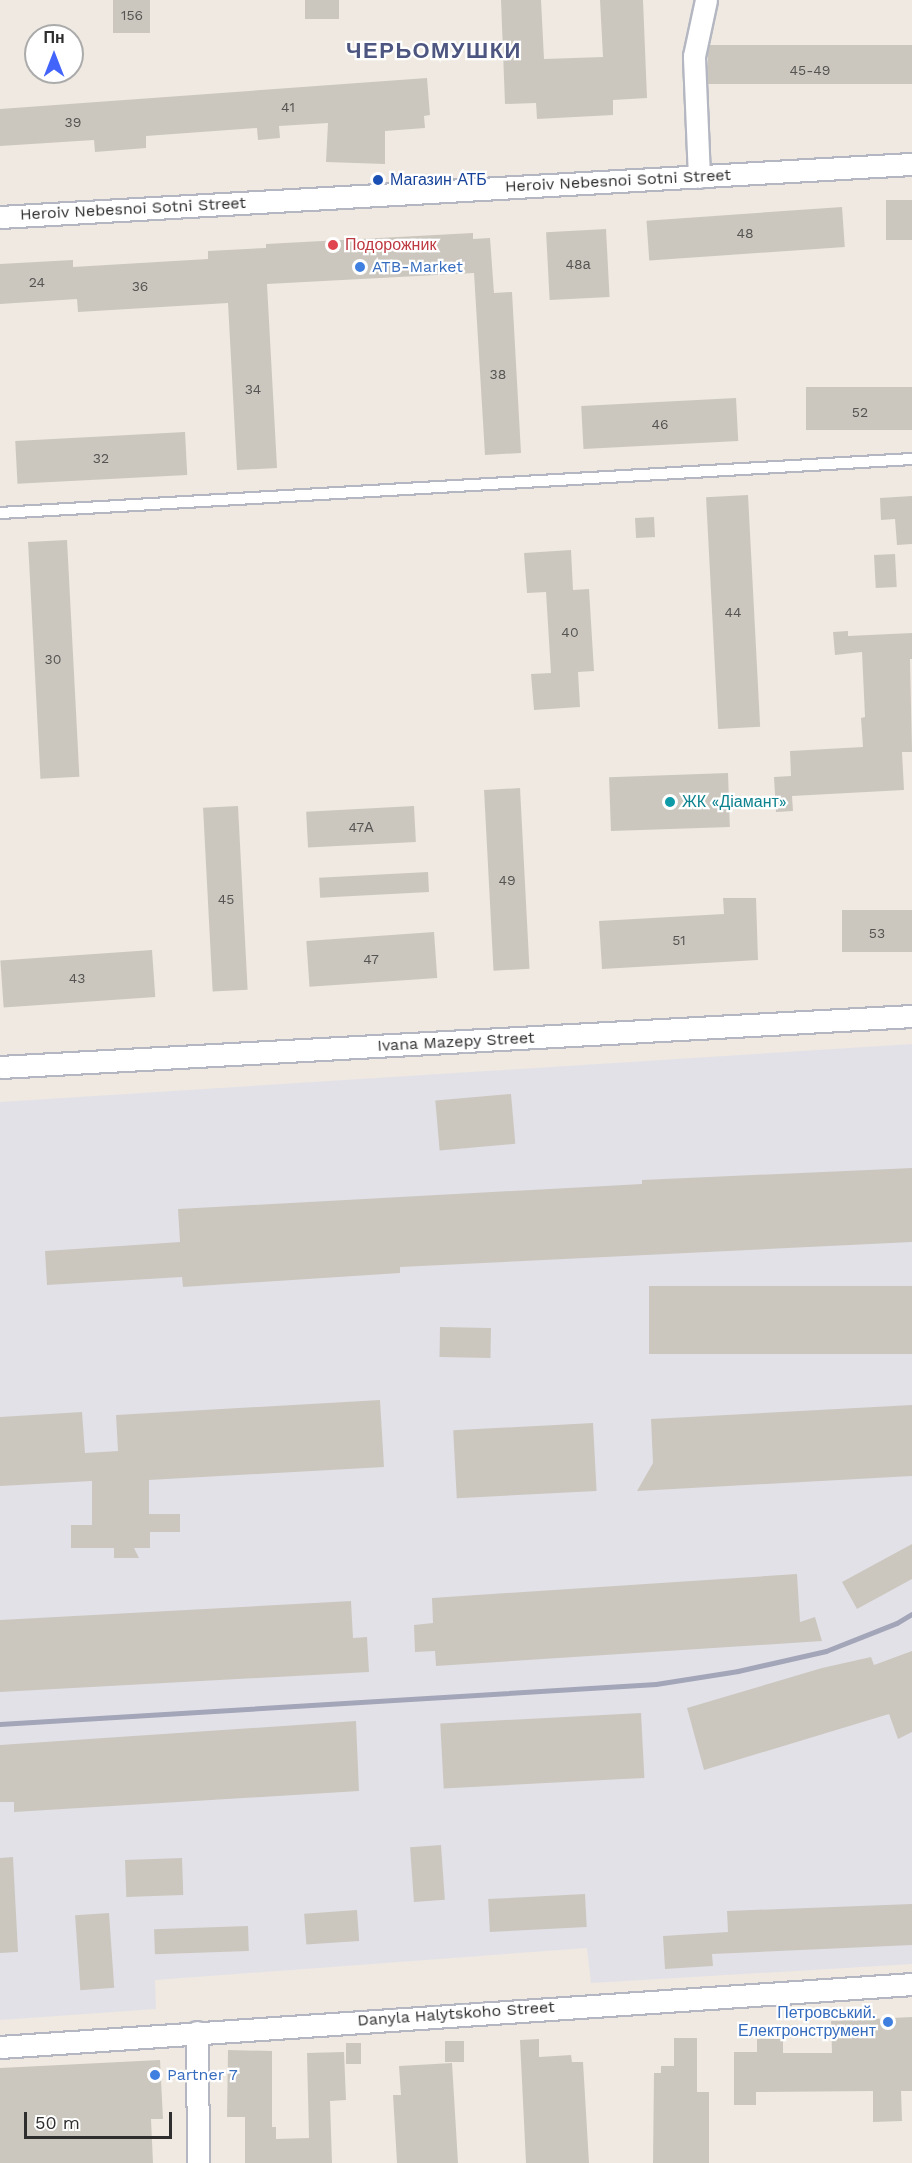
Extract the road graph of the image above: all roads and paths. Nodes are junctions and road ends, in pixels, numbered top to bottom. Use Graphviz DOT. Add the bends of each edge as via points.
graph roads {
  1 [pos="706,0"];
  2 [pos="912,164"];
  3 [pos="699,177"];
  4 [pos="0,217"];
  5 [pos="912,459"];
  6 [pos="0,513"];
  7 [pos="912,1016"];
  8 [pos="0,1067"];
  9 [pos="912,1984"];
  10 [pos="197,2032"];
  11 [pos="0,2047"];
  12 [pos="198,2163"];
  1 -- 3 [label="street" via="694,56"];
  2 -- 3 [label="street, Heroiv Nebesnoi Sotni Street"];
  3 -- 4 [label="street, Heroiv Nebesnoi Sotni Street"];
  5 -- 6 [label="lane"];
  7 -- 8 [label="street, Ivana Mazepy Street"];
  9 -- 10 [label="street, Danyla Halytskoho Street"];
  10 -- 11 [label="street, Danyla Halytskoho Street"];
  10 -- 12 [label="street"];
}
